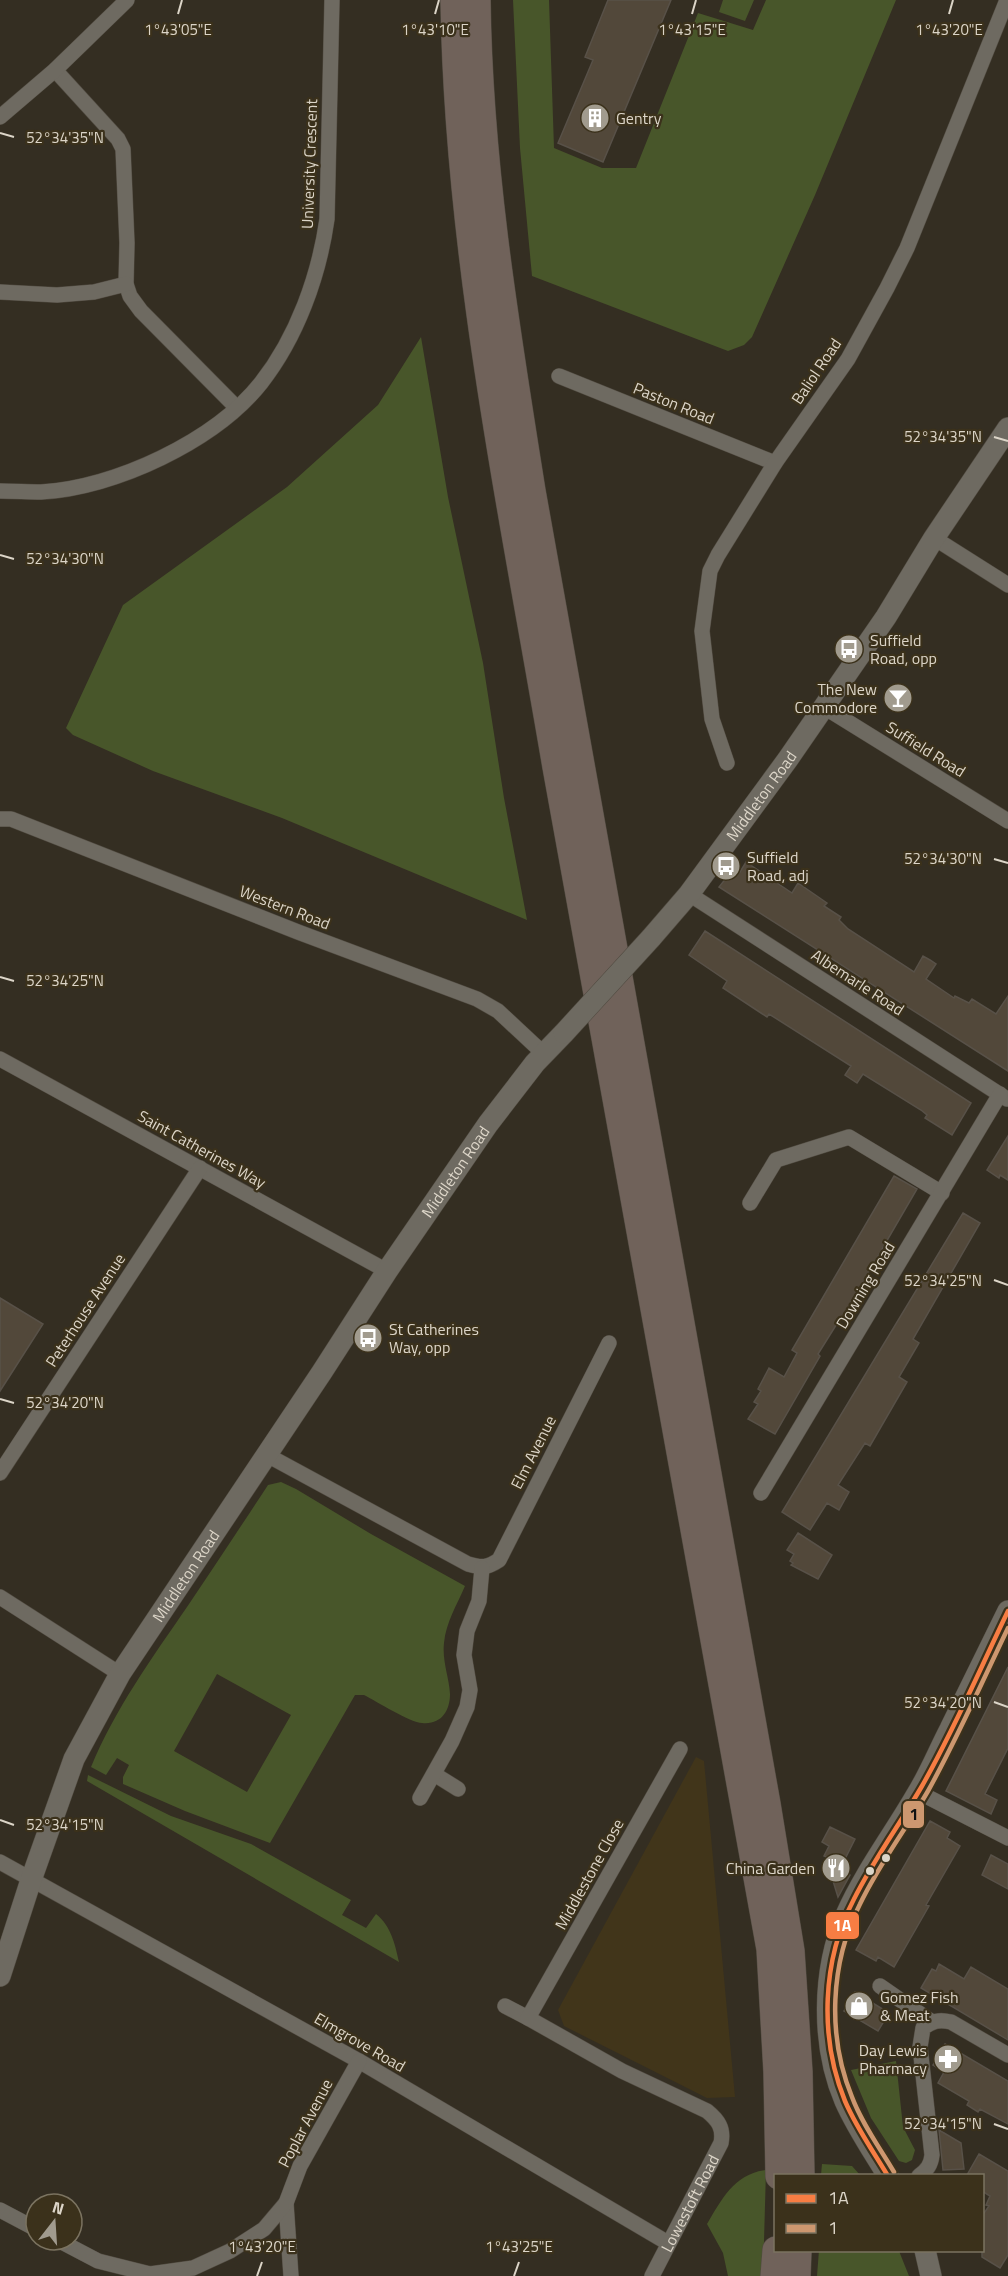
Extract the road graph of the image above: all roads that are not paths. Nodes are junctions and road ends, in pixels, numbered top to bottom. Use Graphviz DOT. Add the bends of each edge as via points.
graph roads {
  1 [pos="127,0"];
  2 [pos="332,0"];
  3 [pos="454,0"];
  4 [pos="477,0"];
  5 [pos="1007,0"];
  6 [pos="55,70"];
  7 [pos="0,117"];
  8 [pos="126,284"];
  9 [pos="0,292"];
  10 [pos="560,376"];
  11 [pos="236,407"];
  12 [pos="1008,428"];
  13 [pos="775,463"];
  14 [pos="0,491"];
  15 [pos="934,538"];
  16 [pos="1008,585"];
  17 [pos="824,707"];
  18 [pos="727,764"];
  19 [pos="0,819"];
  20 [pos="1008,821"];
  21 [pos="689,894"];
  22 [pos="543,1053"];
  23 [pos="0,1059"];
  24 [pos="1004,1097"];
  25 [pos="200,1168"];
  26 [pos="942,1192"];
  27 [pos="750,1203"];
  28 [pos="387,1271"];
  29 [pos="609,1343"];
  30 [pos="267,1455"];
  31 [pos="0,1473"];
  32 [pos="761,1493"];
  33 [pos="482,1568"];
  34 [pos="0,1597"];
  35 [pos="1008,1611"];
  36 [pos="1001,1642"];
  37 [pos="120,1674"];
  38 [pos="680,1749"];
  39 [pos="434,1774"];
  40 [pos="458,1788"];
  41 [pos="918,1792"];
  42 [pos="420,1798"];
  43 [pos="1008,1838"];
  44 [pos="0,1862"];
  45 [pos="31,1880"];
  46 [pos="0,1976"];
  47 [pos="880,1986"];
  48 [pos="505,2006"];
  49 [pos="528,2018"];
  50 [pos="927,2025"];
  51 [pos="1008,2055"];
  52 [pos="359,2061"];
  53 [pos="779,2174"];
  54 [pos="801,2174"];
  55 [pos="887,2174"];
  56 [pos="920,2174"];
  57 [pos="286,2203"];
  58 [pos="0,2210"];
  59 [pos="24,2223"];
  60 [pos="668,2243"];
  61 [pos="81,2252"];
  62 [pos="776,2252"];
  63 [pos="798,2252"];
  64 [pos="925,2252"];
  65 [pos="153,2275"];
  66 [pos="291,2276"];
  67 [pos="652,2276"];
  68 [pos="774,2276"];
  69 [pos="797,2276"];
  70 [pos="931,2276"];
  1 -- 6 [label="street"];
  2 -- 11 [label="street, University Crescent" via="323,247 311,288 291,333 260,384"];
  3 -- 53 [label="highway" via="466,204 485,348 587,946 770,1948"];
  4 -- 54 [label="highway" via="484,144 511,359 791,1951"];
  5 -- 13 [label="street, Baliol Road" via="887,288 848,359"];
  6 -- 7 [label="street"];
  6 -- 8 [label="street" via="123,149"];
  8 -- 9 [label="street" via="57,295"];
  8 -- 11 [label="street" via="141,311"];
  10 -- 13 [label="street, Paston Road"];
  11 -- 14 [label="street, University Crescent" via="205,434 143,467 103,482 43,492"];
  12 -- 15 [label="main road, Middleton Road"];
  13 -- 18 [label="street, Baliol Road" via="710,571 702,631 712,719"];
  15 -- 16 [label="street"];
  15 -- 17 [label="main road, Middleton Road"];
  17 -- 20 [label="street, Suffield Road"];
  17 -- 21 [label="main road, Middleton Road"];
  19 -- 22 [label="street, Western Road" via="11,819 477,999 498,1011"];
  21 -- 22 [label="main road, Middleton Road, bridge"];
  21 -- 24 [label="street, Albemarle Road"];
  22 -- 28 [label="main road, Middleton Road" via="488,1124"];
  23 -- 25 [label="street, Saint Catherines Way"];
  24 -- 26 [label="street, Downing Road"];
  25 -- 28 [label="street, Saint Catherines Way"];
  25 -- 31 [label="street, Peterhouse Avenue"];
  26 -- 27 [label="street" via="849,1137 776,1160"];
  26 -- 32 [label="street, Downing Road"];
  28 -- 30 [label="main road, Middleton Road"];
  29 -- 33 [label="street, Elm Avenue" via="499,1560"];
  30 -- 33 [label="street"];
  30 -- 37 [label="main road, Middleton Road"];
  33 -- 39 [label="street" via="479,1600 467,1631 468,1707"];
  34 -- 37 [label="street"];
  35 -- 36 [label="main road"];
  36 -- 41 [label="main road"];
  37 -- 45 [label="main road, Middleton Road" via="74,1759"];
  38 -- 49 [label="street, Middlestone Close"];
  39 -- 40 [label="street"];
  39 -- 42 [label="street"];
  41 -- 43 [label="street"];
  41 -- 55 [label="main road" via="847,1914 836,1941 829,1991 834,2068 866,2142"];
  44 -- 45 [label="street, Elmgrove Road"];
  45 -- 46 [label="main road, Middleton Road"];
  45 -- 52 [label="street, Elmgrove Road"];
  47 -- 50 [label="street"];
  48 -- 49 [label="street"];
  49 -- 60 [label="street, Lowestoft Road" via="622,2071 707,2111 722,2128 721,2143"];
  50 -- 51 [label="street" via="941,2020 951,2022"];
  50 -- 56 [label="street" via="920,2047 932,2155 931,2163"];
  52 -- 57 [label="street, Poplar Avenue" via="300,2166"];
  52 -- 60 [label="street, Elmgrove Road"];
  57 -- 65 [label="street, Poplar Avenue" via="264,2229 230,2251 193,2268"];
  57 -- 66 [label="street, Poplar Avenue"];
  58 -- 59 [label="street"];
  60 -- 67 [label="street, Lowestoft Road"];
  61 -- 65 [label="street, Poplar Avenue" via="98,2261"];
  62 -- 68 [label="highway"];
  63 -- 69 [label="highway"];
  64 -- 70 [label="main road"];
}
